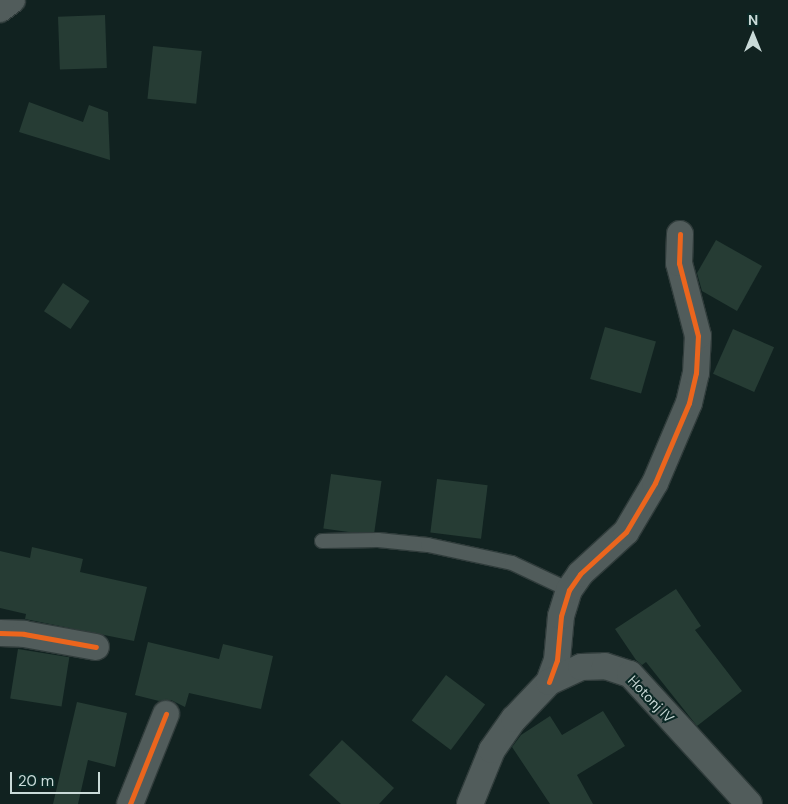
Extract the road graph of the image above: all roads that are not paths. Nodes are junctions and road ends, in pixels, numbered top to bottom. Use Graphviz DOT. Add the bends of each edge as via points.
graph roads {
  1 [pos="12,0"];
  2 [pos="0,9"];
  3 [pos="680,234"];
  4 [pos="322,541"];
  5 [pos="569,590"];
  6 [pos="0,633"];
  7 [pos="96,647"];
  8 [pos="549,682"];
  9 [pos="166,714"];
  10 [pos="130,804"];
  11 [pos="470,804"];
  12 [pos="749,804"];
  1 -- 2 [label="street"];
  3 -- 5 [label="street" via="679,263 698,336 696,373 689,403 654,484 626,532 580,574"];
  4 -- 5 [label="lane" via="378,540 428,545 512,562"];
  5 -- 8 [label="street" via="561,616 558,660"];
  6 -- 7 [label="street"];
  8 -- 11 [label="street, Hotonj IV" via="514,719 492,750"];
  8 -- 12 [label="street, Hotonj IV" via="581,667 605,666 630,674"];
  9 -- 10 [label="street"];
}
